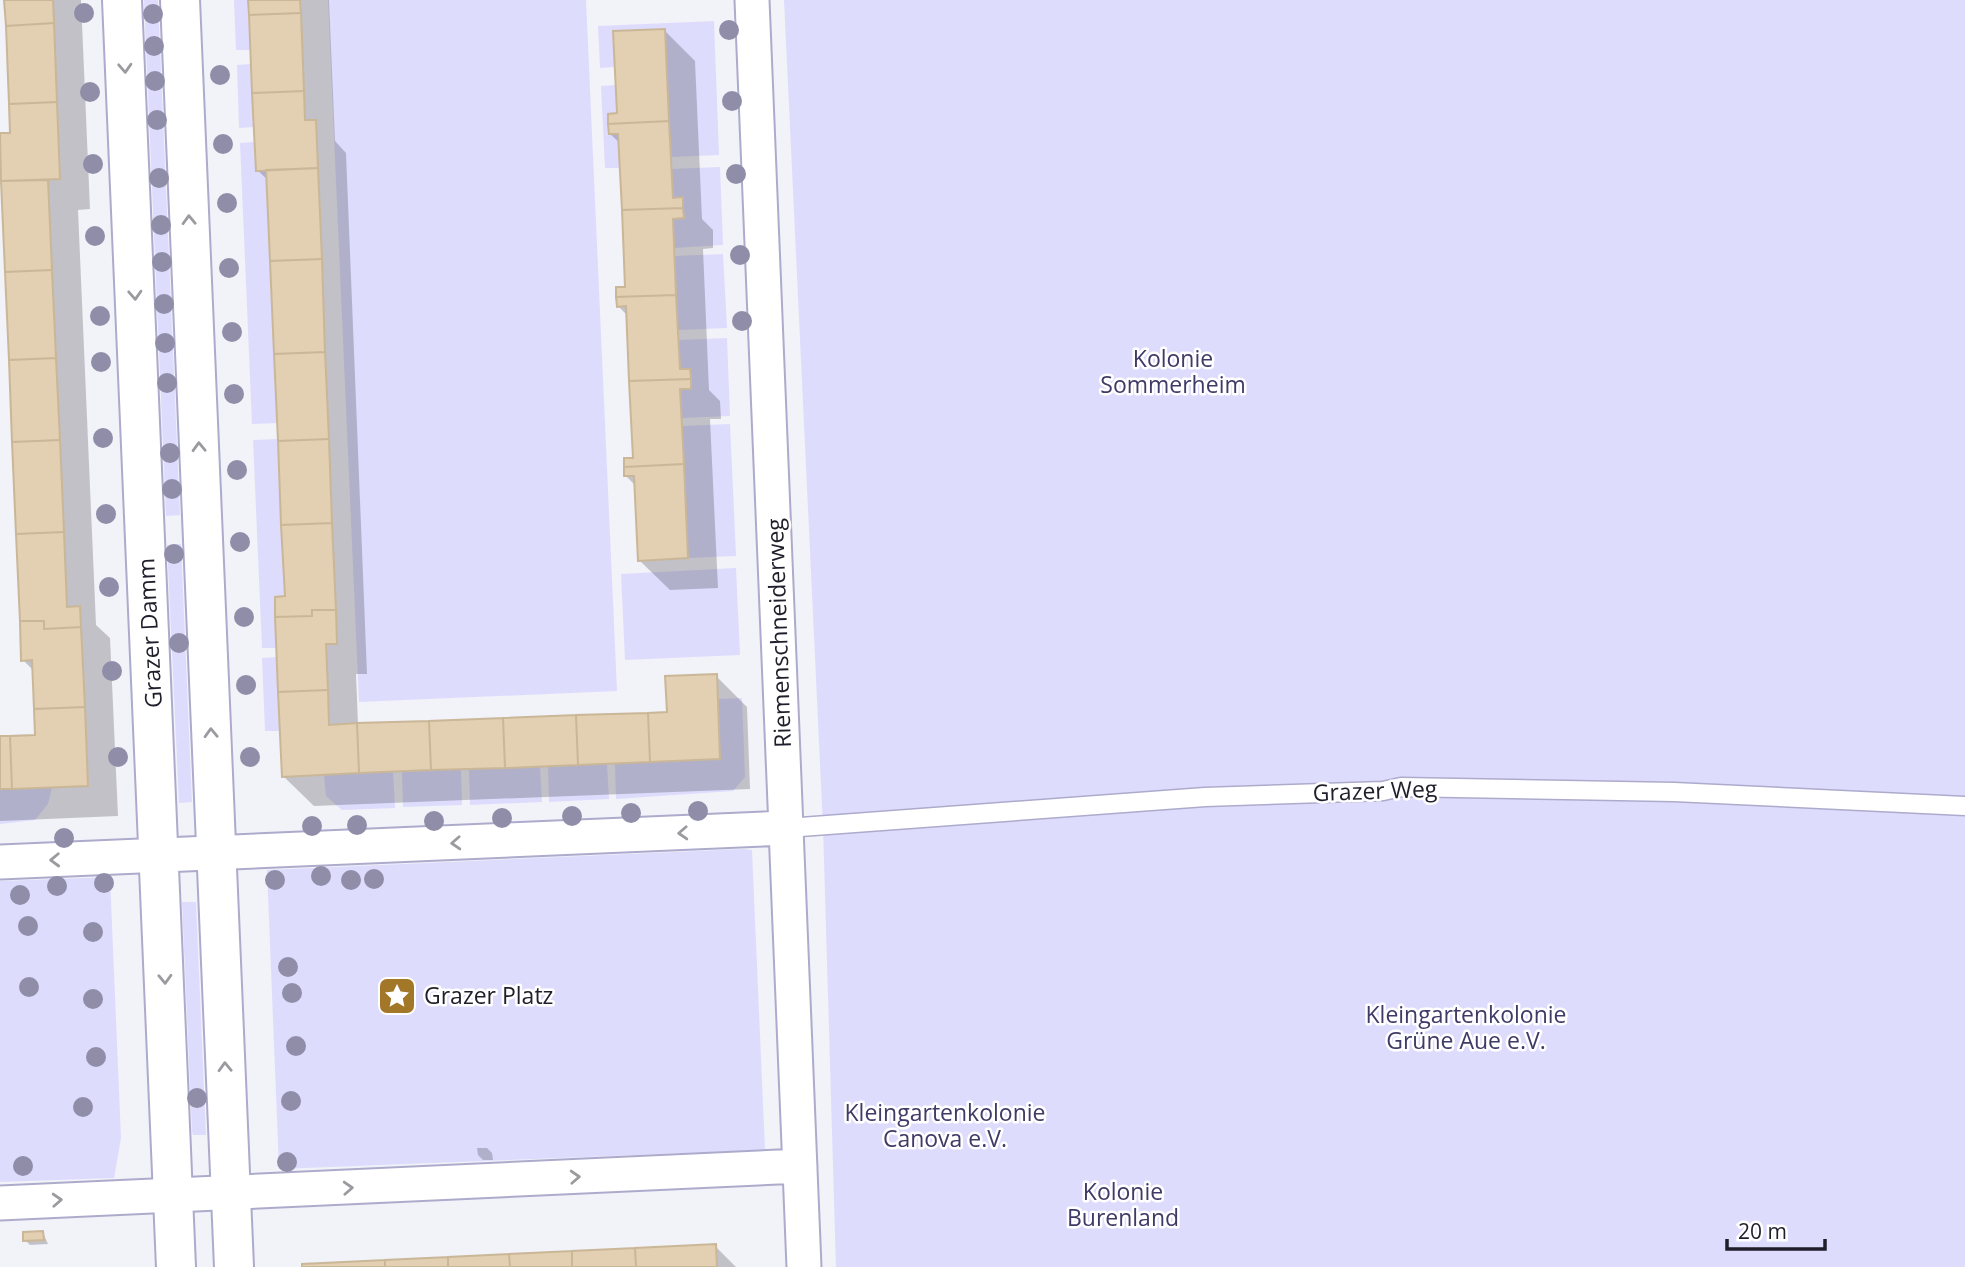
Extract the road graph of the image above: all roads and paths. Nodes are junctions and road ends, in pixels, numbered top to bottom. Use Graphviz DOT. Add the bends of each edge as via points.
graph roads {
  1 [pos="122,0"];
  2 [pos="180,0"];
  3 [pos="752,0"];
  4 [pos="1965,806"];
  5 [pos="787,828"];
  6 [pos="216,853"];
  7 [pos="160,856"];
  8 [pos="0,862"];
  9 [pos="800,1166"];
  10 [pos="230,1193"];
  11 [pos="174,1195"];
  12 [pos="0,1203"];
  13 [pos="176,1267"];
  14 [pos="234,1267"];
  15 [pos="804,1267"];
  1 -- 7 [label="main road, Grazer Damm, one-way"];
  6 -- 2 [label="main road, one-way"];
  3 -- 5 [label="street, Riemenschneiderweg"];
  4 -- 5 [label="lane, Grazer Weg" via="1674,792 1401,787"];
  5 -- 6 [label="street, one-way"];
  5 -- 9 [label="street, Riemenschneiderweg"];
  6 -- 7 [label="street"];
  10 -- 6 [label="main road, one-way"];
  7 -- 8 [label="street, one-way"];
  7 -- 11 [label="main road, Grazer Damm, one-way"];
  10 -- 9 [label="street, one-way"];
  9 -- 15 [label="street, Riemenschneiderweg"];
  10 -- 11 [label="street"];
  10 -- 14 [label="main road"];
  12 -- 11 [label="street, one-way"];
  11 -- 13 [label="main road, Grazer Damm"];
}
